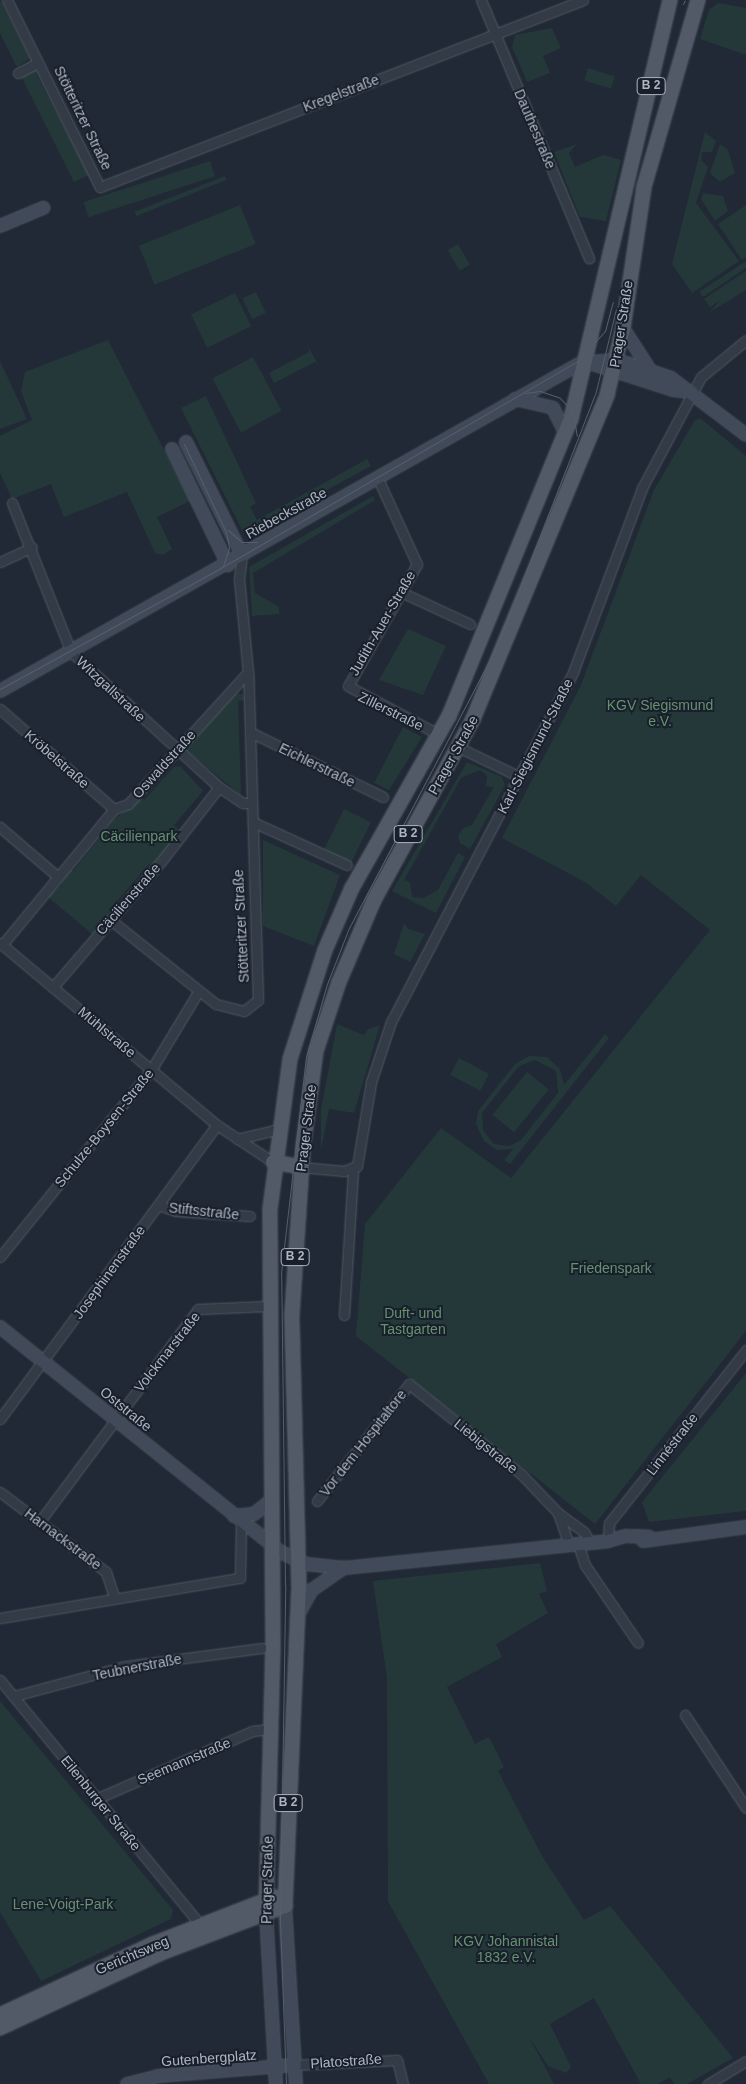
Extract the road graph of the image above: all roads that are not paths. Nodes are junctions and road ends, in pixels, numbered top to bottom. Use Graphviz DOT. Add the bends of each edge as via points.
graph roads {
  1 [pos="7,0"];
  2 [pos="481,0"];
  3 [pos="583,0"];
  4 [pos="670,0"];
  5 [pos="698,0"];
  6 [pos="496,35"];
  7 [pos="38,63"];
  8 [pos="18,73"];
  9 [pos="100,186"];
  10 [pos="43,208"];
  11 [pos="0,226"];
  12 [pos="589,258"];
  13 [pos="623,328"];
  14 [pos="746,340"];
  15 [pos="587,362"];
  16 [pos="615,366"];
  17 [pos="650,370"];
  18 [pos="692,392"];
  19 [pos="514,399"];
  20 [pos="565,433"];
  21 [pos="746,435"];
  22 [pos="186,442"];
  23 [pos="172,449"];
  24 [pos="378,479"];
  25 [pos="12,503"];
  26 [pos="32,547"];
  27 [pos="242,555"];
  28 [pos="0,562"];
  29 [pos="228,565"];
  30 [pos="239,579"];
  31 [pos="401,592"];
  32 [pos="470,624"];
  33 [pos="71,652"];
  34 [pos="248,672"];
  35 [pos="348,686"];
  36 [pos="0,691"];
  37 [pos="0,709"];
  38 [pos="250,732"];
  39 [pos="438,734"];
  40 [pos="458,747"];
  41 [pos="178,750"];
  42 [pos="520,777"];
  43 [pos="219,787"];
  44 [pos="383,797"];
  45 [pos="252,803"];
  46 [pos="114,809"];
  47 [pos="253,822"];
  48 [pos="0,826"];
  49 [pos="347,865"];
  50 [pos="57,876"];
  51 [pos="112,921"];
  52 [pos="1,944"];
  53 [pos="53,987"];
  54 [pos="198,992"];
  55 [pos="151,1070"];
  56 [pos="217,1125"];
  57 [pos="278,1129"];
  58 [pos="237,1139"];
  59 [pos="273,1162"];
  60 [pos="301,1167"];
  61 [pos="353,1170"];
  62 [pos="158,1205"];
  63 [pos="250,1216"];
  64 [pos="0,1256"];
  65 [pos="267,1306"];
  66 [pos="344,1315"];
  67 [pos="0,1327"];
  68 [pos="746,1350"];
  69 [pos="43,1361"];
  70 [pos="410,1384"];
  71 [pos="0,1419"];
  72 [pos="115,1420"];
  73 [pos="0,1492"];
  74 [pos="271,1500"];
  75 [pos="317,1501"];
  76 [pos="558,1514"];
  77 [pos="237,1518"];
  78 [pos="40,1521"];
  79 [pos="746,1527"];
  80 [pos="608,1542"];
  81 [pos="579,1544"];
  82 [pos="271,1545"];
  83 [pos="298,1561"];
  84 [pos="344,1568"];
  85 [pos="114,1596"];
  86 [pos="298,1615"];
  87 [pos="0,1618"];
  88 [pos="638,1643"];
  89 [pos="262,1648"];
  90 [pos="0,1680"];
  91 [pos="14,1696"];
  92 [pos="685,1715"];
  93 [pos="271,1729"];
  94 [pos="98,1798"];
  95 [pos="746,1808"];
  96 [pos="285,1901"];
  97 [pos="266,1905"];
  98 [pos="201,1926"];
  99 [pos="0,2015"];
  100 [pos="0,2028"];
  101 [pos="746,2061"];
  102 [pos="294,2066"];
  103 [pos="273,2068"];
  104 [pos="127,2084"];
  105 [pos="276,2084"];
  106 [pos="296,2084"];
  107 [pos="403,2084"];
  108 [pos="708,2084"];
  1 -- 7 [label="street, Stötteritzer Straße"];
  2 -- 6 [label="street, Dauthestraße"];
  3 -- 6 [label="street, Kregelstraße"];
  4 -- 15 [label="main road, Prager Straße / B 2"];
  5 -- 13 [label="main road, Prager Straße / B 2" via="644,187"];
  6 -- 9 [label="street, Kregelstraße"];
  6 -- 12 [label="street, Dauthestraße"];
  7 -- 8 [label="street, Stötteritzer Straße"];
  7 -- 9 [label="street, Stötteritzer Straße"];
  10 -- 11 [label="main road"];
  13 -- 16 [label="main road, Prager Straße / B 2"];
  13 -- 17 [label="main road"];
  14 -- 18 [label="street, Karl-Siegismund-Straße" via="710,366"];
  15 -- 16 [label="main road"];
  15 -- 19 [label="main road, Riebeckstraße"];
  15 -- 20 [label="main road, Prager Straße / B 2"];
  16 -- 17 [label="main road"];
  16 -- 18 [label="main road"];
  16 -- 40 [label="main road, Prager Straße / B 2" via="535,576"];
  17 -- 18 [label="main road"];
  18 -- 21 [label="main road"];
  18 -- 42 [label="street, Karl-Siegismund-Straße" via="642,488 573,672"];
  19 -- 20 [label="main road" via="553,408"];
  19 -- 24 [label="main road, Riebeckstraße"];
  20 -- 39 [label="main road, Prager Straße / B 2" via="483,639"];
  22 -- 27 [label="main road"];
  23 -- 29 [label="main road"];
  24 -- 27 [label="main road, Riebeckstraße"];
  24 -- 31 [label="street, Judith-Auer-Straße" via="416,559"];
  25 -- 26 [label="street, Witzgallstraße"];
  26 -- 28 [label="street"];
  26 -- 33 [label="street, Witzgallstraße"];
  27 -- 29 [label="main road, Riebeckstraße"];
  27 -- 30 [label="street, Stötteritzer Straße"];
  29 -- 30 [label="street"];
  29 -- 33 [label="main road, Riebeckstraße"];
  30 -- 34 [label="street, Stötteritzer Straße"];
  31 -- 32 [label="street"];
  31 -- 35 [label="street, Judith-Auer-Straße"];
  33 -- 36 [label="main road, Riebeckstraße"];
  33 -- 41 [label="street, Witzgallstraße"];
  34 -- 38 [label="street, Stötteritzer Straße"];
  34 -- 41 [label="street, Oswaldstraße"];
  35 -- 39 [label="street, Zillerstraße"];
  37 -- 46 [label="street, Kröbelstraße"];
  38 -- 44 [label="street, Eichlerstraße"];
  38 -- 45 [label="street, Stötteritzer Straße"];
  39 -- 57 [label="main road, Prager Straße / B 2" via="372,848 325,950 292,1051"];
  40 -- 42 [label="street"];
  40 -- 60 [label="main road, Prager Straße / B 2" via="374,900 323,1022"];
  41 -- 43 [label="street, Witzgallstraße"];
  41 -- 46 [label="street, Oswaldstraße" via="128,804"];
  42 -- 61 [label="street, Karl-Siegismund-Straße" via="391,1022 371,1082"];
  43 -- 45 [label="street, Witzgallstraße" via="243,803"];
  43 -- 51 [label="street, Cäcilienstraße"];
  45 -- 47 [label="street, Stötteritzer Straße"];
  46 -- 50 [label="street, Oswaldstraße"];
  47 -- 49 [label="street"];
  47 -- 54 [label="street, Stötteritzer Straße" via="258,1000 250,1009 236,1011"];
  48 -- 50 [label="street"];
  50 -- 52 [label="street, Oswaldstraße"];
  51 -- 53 [label="street, Cäcilienstraße"];
  51 -- 54 [label="street, Stötteritzer Straße"];
  52 -- 53 [label="street, Mühlstraße"];
  53 -- 55 [label="street, Mühlstraße"];
  54 -- 55 [label="street, Schulze-Boysen-Straße"];
  55 -- 56 [label="street, Mühlstraße"];
  55 -- 64 [label="street, Schulze-Boysen-Straße"];
  56 -- 58 [label="street, Mühlstraße"];
  56 -- 62 [label="street, Josephinenstraße"];
  57 -- 58 [label="street"];
  57 -- 59 [label="main road, Prager Straße / B 2"];
  58 -- 59 [label="street, Mühlstraße"];
  59 -- 60 [label="main road"];
  59 -- 65 [label="main road, Prager Straße / B 2"];
  60 -- 61 [label="street"];
  60 -- 83 [label="main road, Prager Straße / B 2" via="292,1314"];
  61 -- 66 [label="street, Karl-Siegismund-Straße"];
  62 -- 63 [label="street, Stiftsstraße" via="175,1211"];
  62 -- 69 [label="street, Josephinenstraße"];
  65 -- 72 [label="street, Volckmarstraße" via="198,1309"];
  65 -- 74 [label="main road, Prager Straße / B 2"];
  67 -- 69 [label="main road, Oststraße"];
  68 -- 80 [label="street, Linnéstraße" via="609,1524"];
  69 -- 71 [label="street, Josephinenstraße"];
  69 -- 72 [label="main road, Oststraße"];
  70 -- 75 [label="street, Vor dem Hospitaltore"];
  70 -- 76 [label="street, Liebigstraße" via="522,1475"];
  72 -- 77 [label="main road, Oststraße"];
  72 -- 78 [label="street, Volckmarstraße"];
  73 -- 78 [label="street, Harnackstraße"];
  74 -- 77 [label="main road" via="254,1514"];
  74 -- 82 [label="main road, B 2"];
  76 -- 81 [label="street, Liebigstraße"];
  76 -- 81 [label="street, Liebigstraße" via="584,1532"];
  77 -- 82 [label="main road, Oststraße"];
  77 -- 85 [label="street" via="240,1578"];
  78 -- 85 [label="street, Harnackstraße" via="106,1572"];
  79 -- 80 [label="main road"];
  80 -- 81 [label="main road"];
  81 -- 84 [label="main road"];
  81 -- 88 [label="street, Liebigstraße" via="585,1565"];
  82 -- 83 [label="main road, Oststraße"];
  82 -- 93 [label="main road, Prager Straße / B 2"];
  83 -- 84 [label="main road"];
  83 -- 86 [label="main road, B 2"];
  84 -- 86 [label="main road" via="312,1590"];
  85 -- 87 [label="street"];
  86 -- 96 [label="main road, Prager Straße / B 2"];
  89 -- 91 [label="street, Teubnerstraße" via="125,1666"];
  90 -- 91 [label="street, Eilenburger Straße"];
  91 -- 94 [label="street, Eilenburger Straße"];
  92 -- 95 [label="street"];
  93 -- 94 [label="street, Seemannstraße" via="252,1732"];
  93 -- 97 [label="main road, Prager Straße / B 2"];
  94 -- 98 [label="street, Eilenburger Straße"];
  96 -- 97 [label="main road"];
  96 -- 102 [label="main road, Prager Straße"];
  97 -- 98 [label="main road, Gerichtsweg"];
  97 -- 100 [label="main road, Gerichtsweg"];
  97 -- 103 [label="main road, Prager Straße"];
  98 -- 99 [label="main road, Gerichtsweg"];
  101 -- 108 [label="street"];
  102 -- 103 [label="main road, Gutenbergplatz"];
  102 -- 106 [label="main road, Prager Straße"];
  102 -- 107 [label="street, Platostraße" via="397,2060"];
  103 -- 104 [label="main road, Gutenbergplatz" via="158,2076"];
  103 -- 105 [label="main road, Prager Straße"];
}
